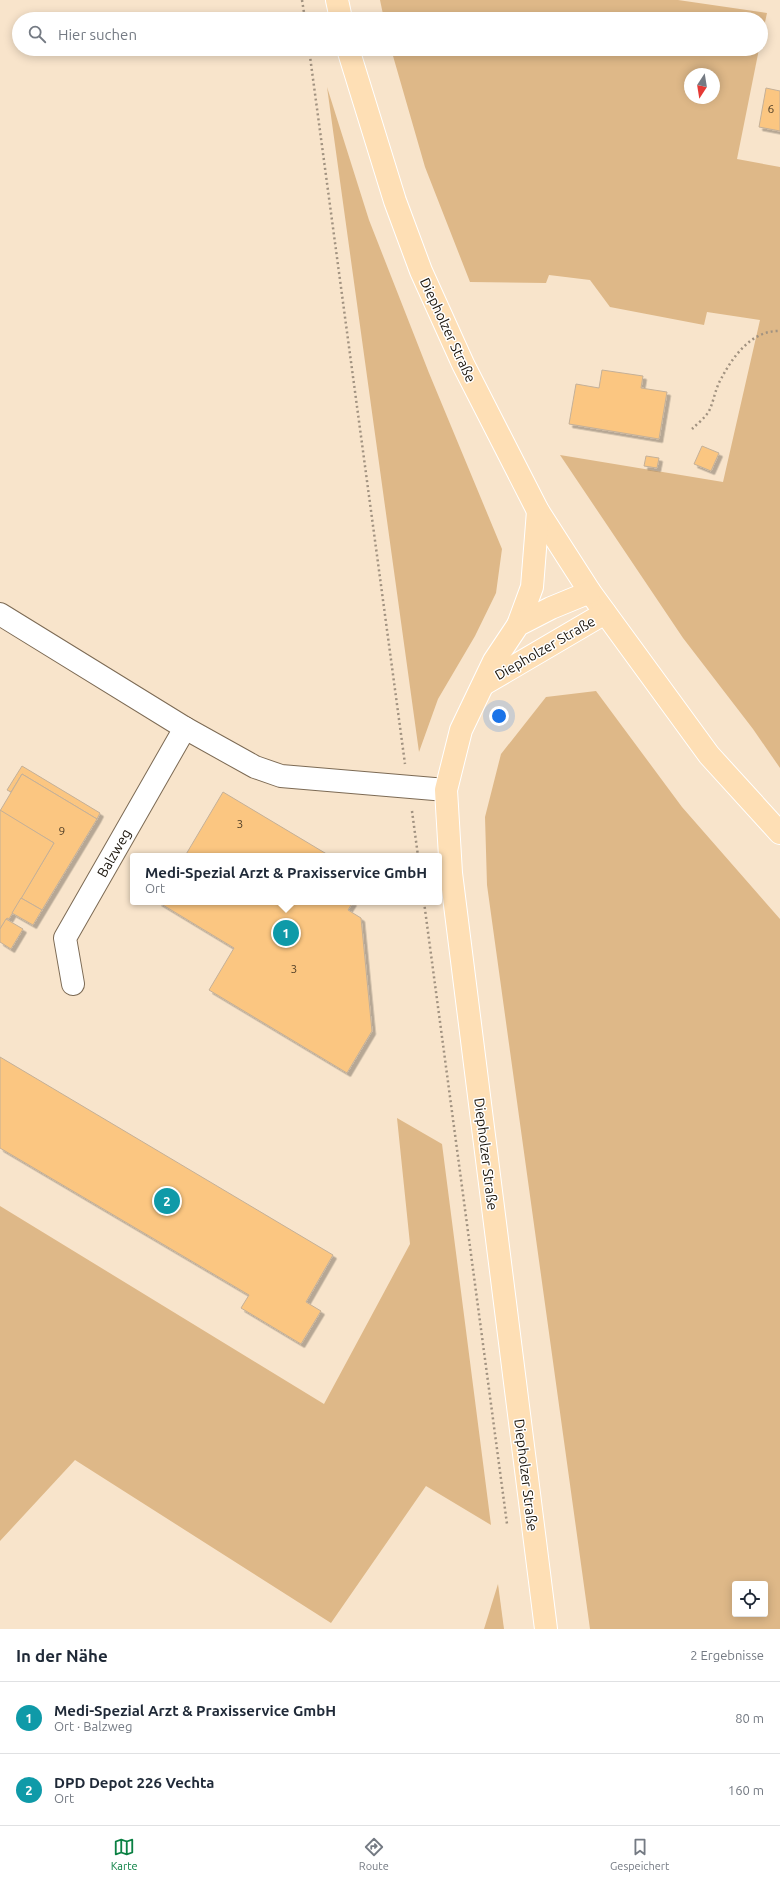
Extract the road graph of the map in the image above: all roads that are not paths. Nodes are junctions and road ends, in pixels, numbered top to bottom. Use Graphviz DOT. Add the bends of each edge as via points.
graph roads {
  1 [pos="337,0"];
  2 [pos="340,12"];
  3 [pos="350,56"];
  4 [pos="538,511"];
  5 [pos="590,592"];
  6 [pos="605,613"];
  7 [pos="0,614"];
  8 [pos="518,625"];
  9 [pos="484,684"];
  10 [pos="185,728"];
  11 [pos="446,790"];
  12 [pos="780,833"];
  13 [pos="73,984"];
  14 [pos="546,1629"];
  1 -- 2 [label="main road"];
  3 -- 4 [label="main road, Diepholzer Straße" via="395,201 421,271 462,364"];
  4 -- 5 [label="main road, Diepholzer Straße"];
  4 -- 8 [label="main road" via="532,587"];
  5 -- 6 [label="main road, Diepholzer Straße"];
  5 -- 8 [label="main road, Diepholzer Straße"];
  6 -- 9 [label="main road, Diepholzer Straße"];
  6 -- 12 [label="main road" via="709,755"];
  7 -- 10 [label="street"];
  8 -- 9 [label="main road, Diepholzer Straße" via="494,661"];
  9 -- 11 [label="main road, Diepholzer Straße" via="461,730"];
  10 -- 11 [label="street" via="255,767 282,776"];
  10 -- 13 [label="street, Balzweg" via="65,938"];
  11 -- 14 [label="main road, Diepholzer Straße" via="451,873"];
}
